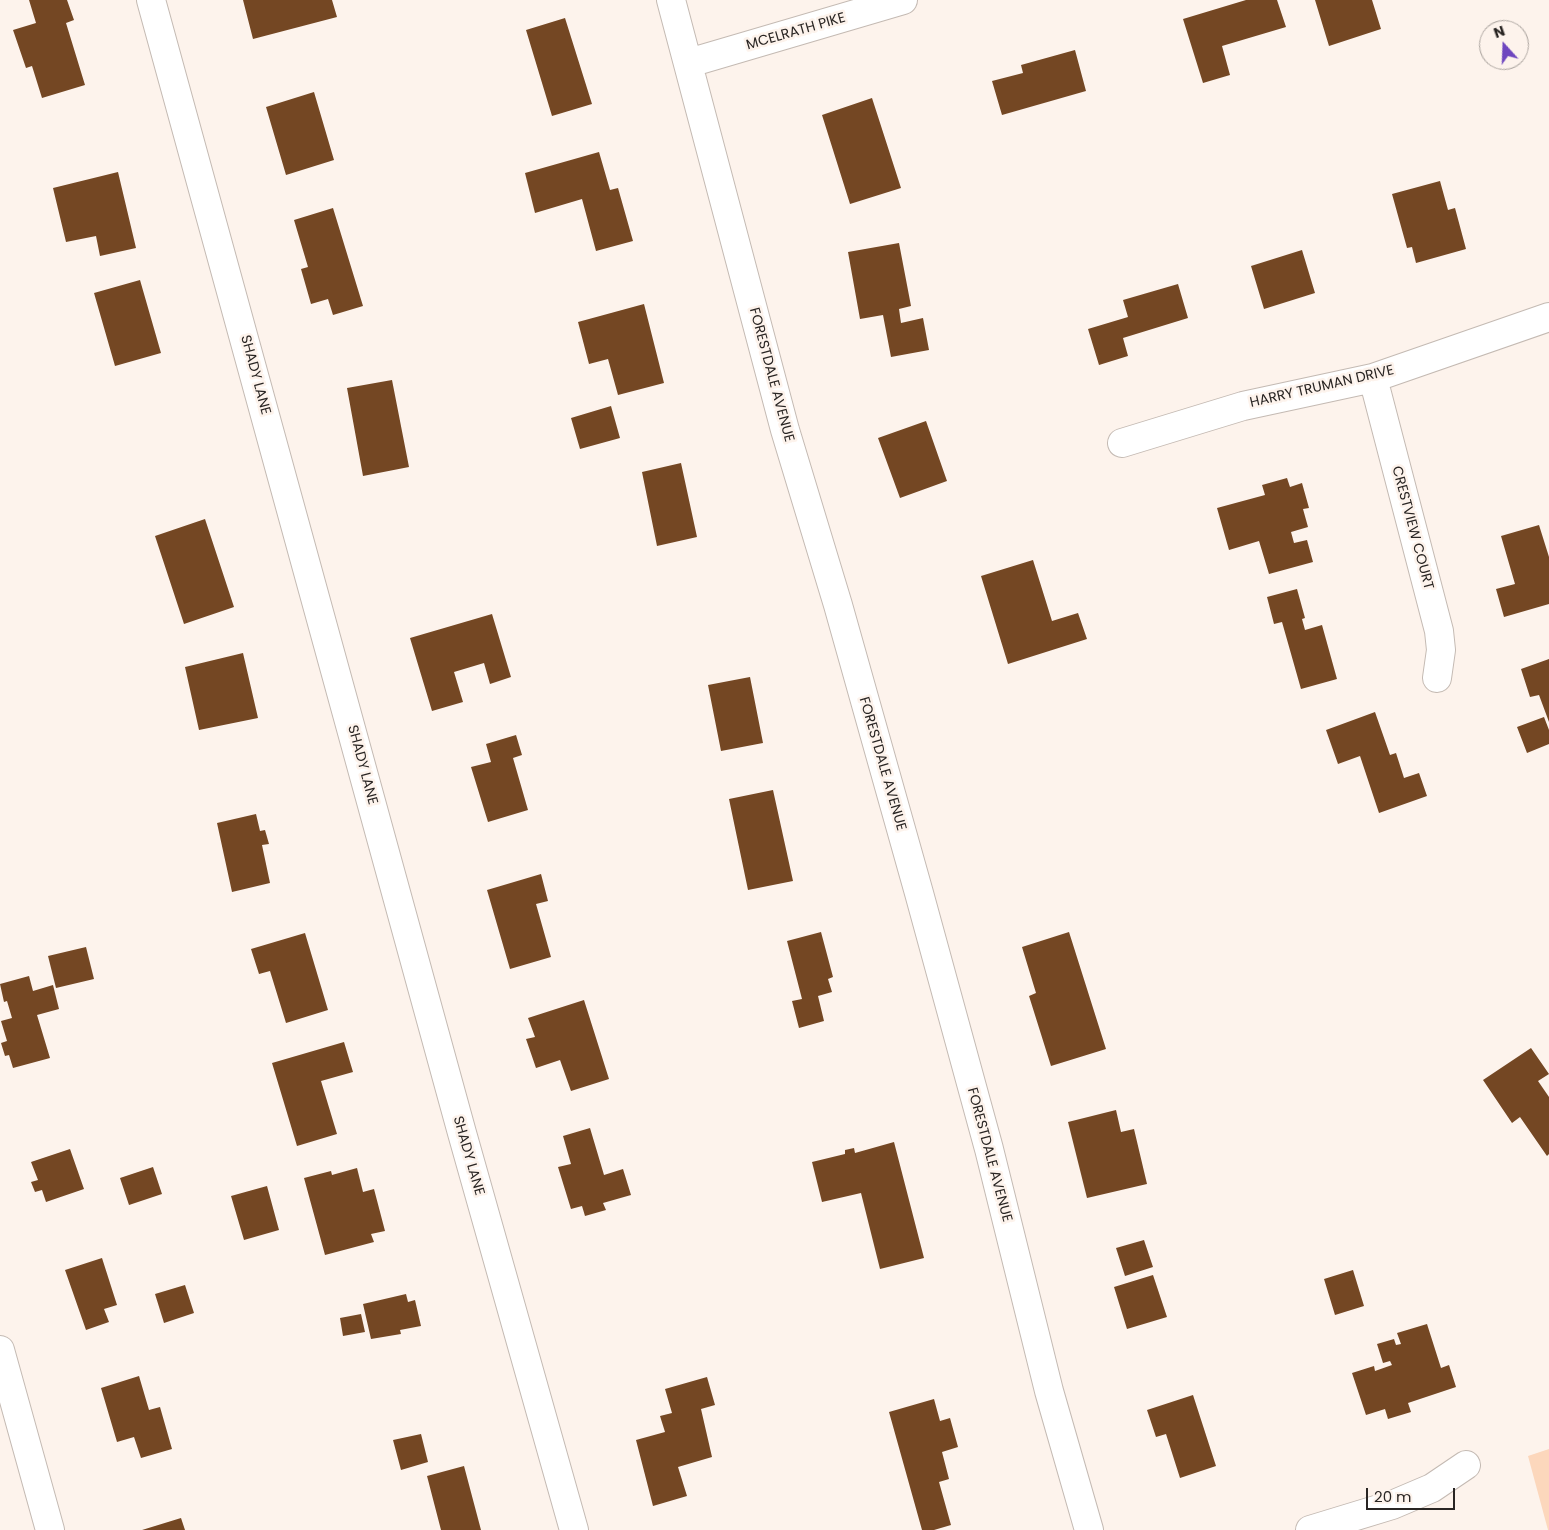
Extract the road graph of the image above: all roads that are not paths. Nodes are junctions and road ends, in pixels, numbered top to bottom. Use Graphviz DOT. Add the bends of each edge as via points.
graph roads {
  1 [pos="151,0"];
  2 [pos="671,0"];
  3 [pos="903,0"];
  4 [pos="689,64"];
  5 [pos="1549,317"];
  6 [pos="1373,378"];
  7 [pos="1122,443"];
  8 [pos="1437,678"];
  9 [pos="0,1350"];
  10 [pos="1466,1464"];
  11 [pos="50,1530"];
  12 [pos="574,1530"];
  13 [pos="1089,1530"];
  14 [pos="1310,1530"];
  1 -- 12 [label="street, SHADY LANE" via="464,1142"];
  2 -- 4 [label="street, FORESTDALE AVENUE"];
  3 -- 4 [label="street, MCELRATH PIKE"];
  4 -- 13 [label="street, FORESTDALE AVENUE" via="788,440 838,604 934,950 1049,1391"];
  5 -- 6 [label="street, HARRY TRUMAN DRIVE"];
  6 -- 7 [label="street, HARRY TRUMAN DRIVE" via="1242,406"];
  6 -- 8 [label="street, CRESTVIEW COURT" via="1439,631 1441,650"];
  9 -- 11 [label="street"];
  10 -- 14 [label="street" via="1432,1488 1392,1505"];
}
